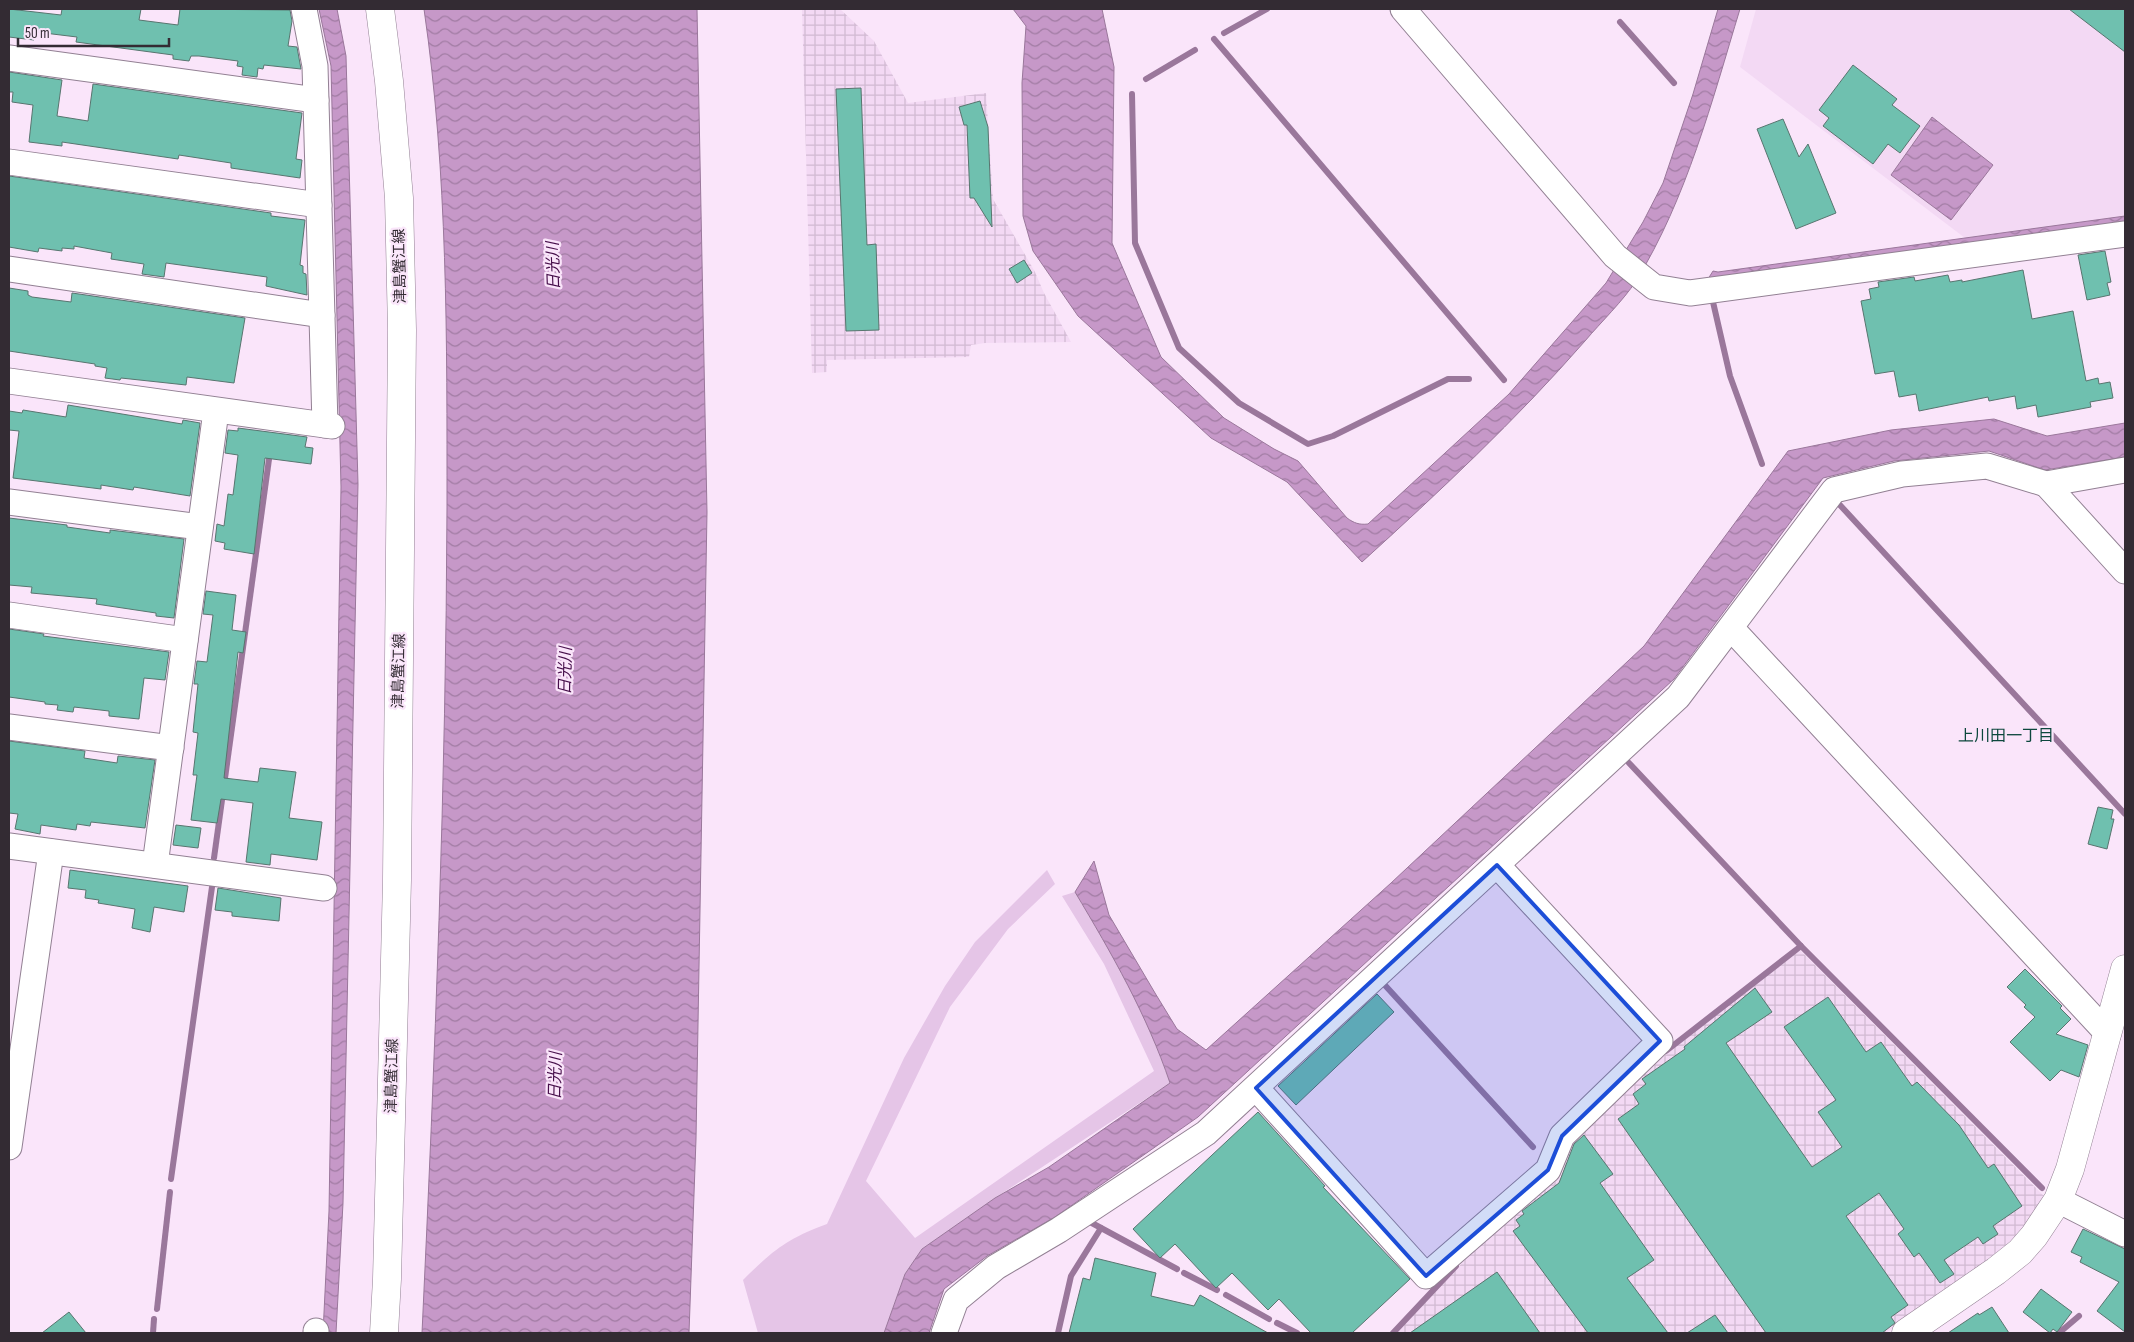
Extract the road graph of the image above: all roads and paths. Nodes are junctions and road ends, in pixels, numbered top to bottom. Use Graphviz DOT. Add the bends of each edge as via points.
graph roads {
  1 [pos="304,9"];
  2 [pos="380,9"];
  3 [pos="1403,9"];
  4 [pos="9,58"];
  5 [pos="316,100"];
  6 [pos="9,162"];
  7 [pos="319,206"];
  8 [pos="2125,234"];
  9 [pos="9,269"];
  10 [pos="322,315"];
  11 [pos="9,381"];
  12 [pos="216,410"];
  13 [pos="2125,470"];
  14 [pos="2046,484"];
  15 [pos="9,502"];
  16 [pos="200,527"];
  17 [pos="2125,571"];
  18 [pos="9,615"];
  19 [pos="1731,628"];
  20 [pos="185,640"];
  21 [pos="9,727"];
  22 [pos="171,748"];
  23 [pos="9,846"];
  24 [pos="51,852"];
  25 [pos="155,865"];
  26 [pos="1497,865"];
  27 [pos="324,888"];
  28 [pos="2125,969"];
  29 [pos="2108,1034"];
  30 [pos="1256,1088"];
  31 [pos="9,1147"];
  32 [pos="2058,1200"];
  33 [pos="2125,1234"];
  34 [pos="384,1333"];
  35 [pos="944,1333"];
  36 [pos="1906,1333"];
  1 -- 5 [label="street" via="315,66"];
  2 -- 34 [label="main road, 津島蟹江線" via="399,198 402,330 397,880"];
  3 -- 8 [label="street" via="1615,256 1654,287 1690,293"];
  4 -- 5 [label="street"];
  5 -- 7 [label="street"];
  6 -- 7 [label="street"];
  7 -- 10 [label="street"];
  9 -- 10 [label="street"];
  10 -- 12 [label="street" via="328,425"];
  11 -- 12 [label="street"];
  12 -- 16 [label="street"];
  13 -- 14 [label="street"];
  14 -- 17 [label="street"];
  14 -- 19 [label="street" via="1987,466 1902,474 1834,490"];
  15 -- 16 [label="street"];
  16 -- 20 [label="street"];
  18 -- 20 [label="street"];
  19 -- 26 [label="street" via="1678,697"];
  19 -- 29 [label="street"];
  20 -- 22 [label="street"];
  21 -- 22 [label="street"];
  22 -- 25 [label="street"];
  23 -- 24 [label="street"];
  24 -- 25 [label="street"];
  24 -- 31 [label="street"];
  25 -- 27 [label="street"];
  26 -- 30 [label="street"];
  26 -- 30 [label="street" via="1660,1042 1562,1136 1548,1170 1426,1276"];
  28 -- 29 [label="main road"];
  29 -- 32 [label="main road" via="2070,1169"];
  30 -- 35 [label="street" via="1206,1133 1060,1230 996,1267 956,1300"];
  32 -- 33 [label="street"];
  32 -- 36 [label="main road" via="2020,1252"];
}
